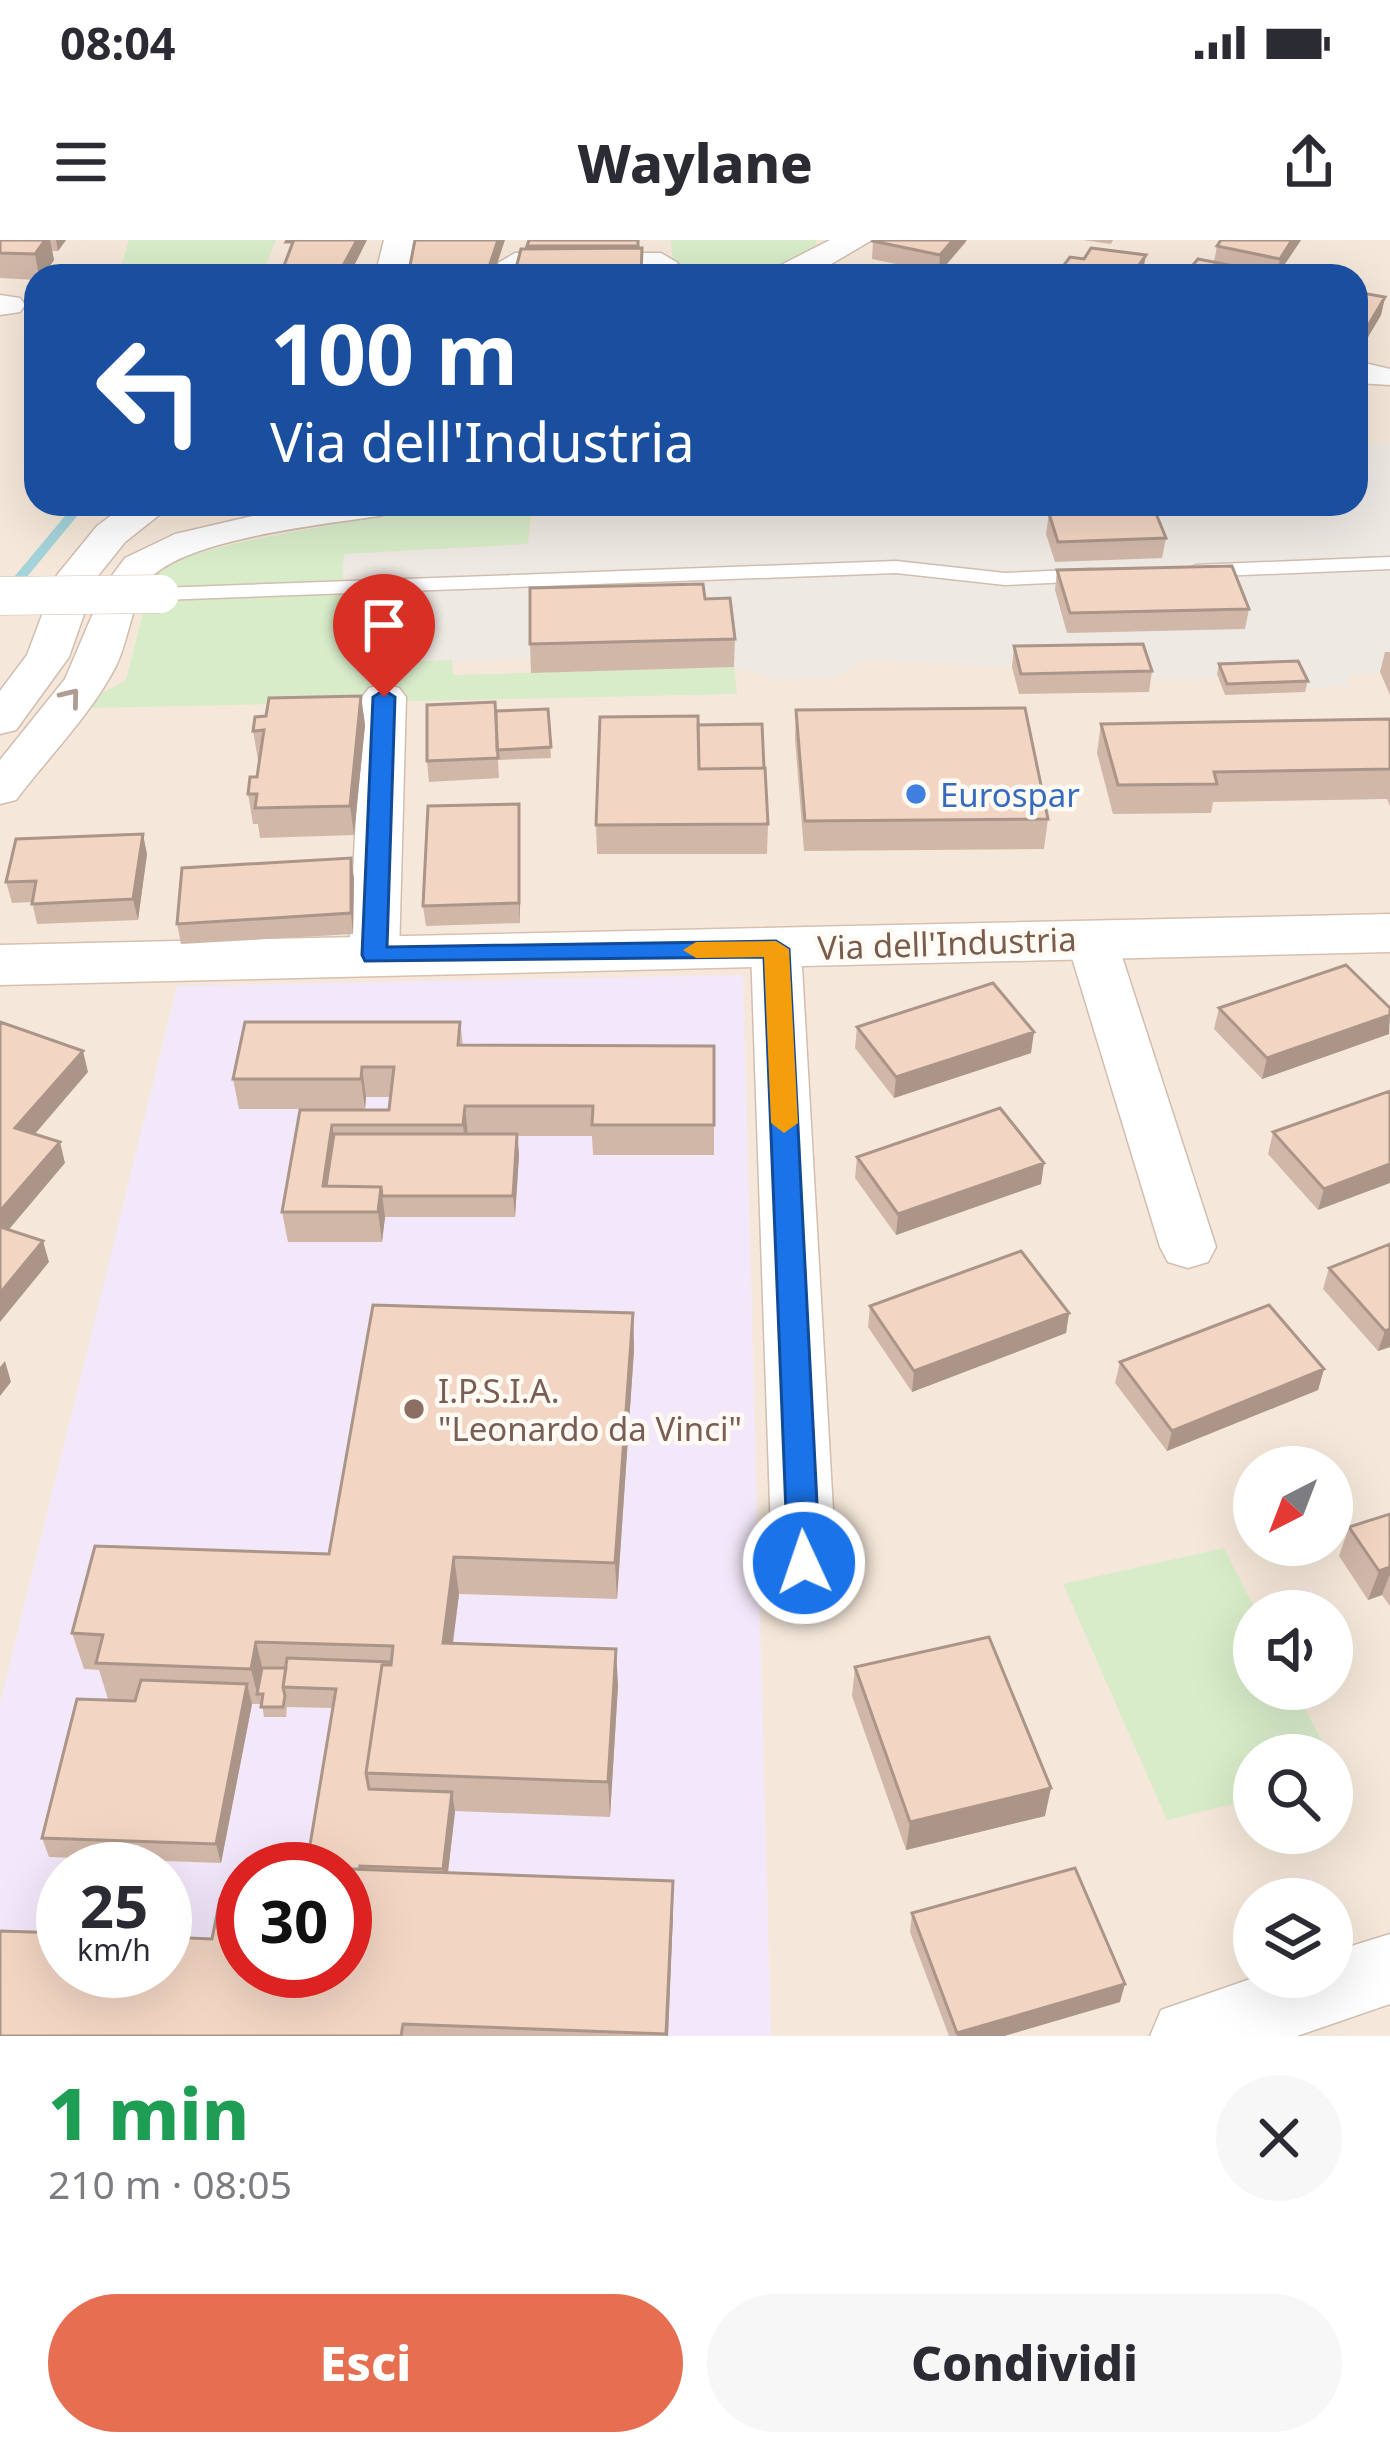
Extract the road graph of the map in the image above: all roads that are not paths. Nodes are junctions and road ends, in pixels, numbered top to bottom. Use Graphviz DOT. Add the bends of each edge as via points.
graph roads {
  1 [pos="855,256"];
  2 [pos="516,260"];
  3 [pos="661,260"];
  4 [pos="819,264"];
  5 [pos="136,516"];
  6 [pos="288,516"];
  7 [pos="1390,563"];
  8 [pos="1164,572"];
  9 [pos="1119,574"];
  10 [pos="160,594"];
  11 [pos="0,596"];
  12 [pos="384,697"];
  13 [pos="0,721"];
  14 [pos="0,790"];
  15 [pos="1390,933"];
  16 [pos="1091,938"];
  17 [pos="776,949"];
  18 [pos="374,955"];
  19 [pos="0,965"];
  20 [pos="1188,1247"];
  21 [pos="804,1563"];
  22 [pos="1390,1969"];
  23 [pos="1188,2036"];
  1 -- 4 [label="street"];
  2 -- 3 [label="street"];
  5 -- 13 [label="street" via="77,575 48,657"];
  14 -- 6 [label="street, one-way" via="92,671 122,585 136,568 204,538"];
  7 -- 8 [label="lane"];
  9 -- 10 [label="lane" via="1005,579 896,567"];
  10 -- 11 [label="street, bridge"];
  12 -- 18 [label="street"];
  15 -- 16 [label="street, Via dell'Industria"];
  16 -- 17 [label="street, Via dell'Industria"];
  16 -- 20 [label="street"];
  17 -- 18 [label="street, Via dell'Industria"];
  17 -- 21 [label="street"];
  18 -- 19 [label="street, Via dell'Industria"];
  22 -- 23 [label="street"];
}
